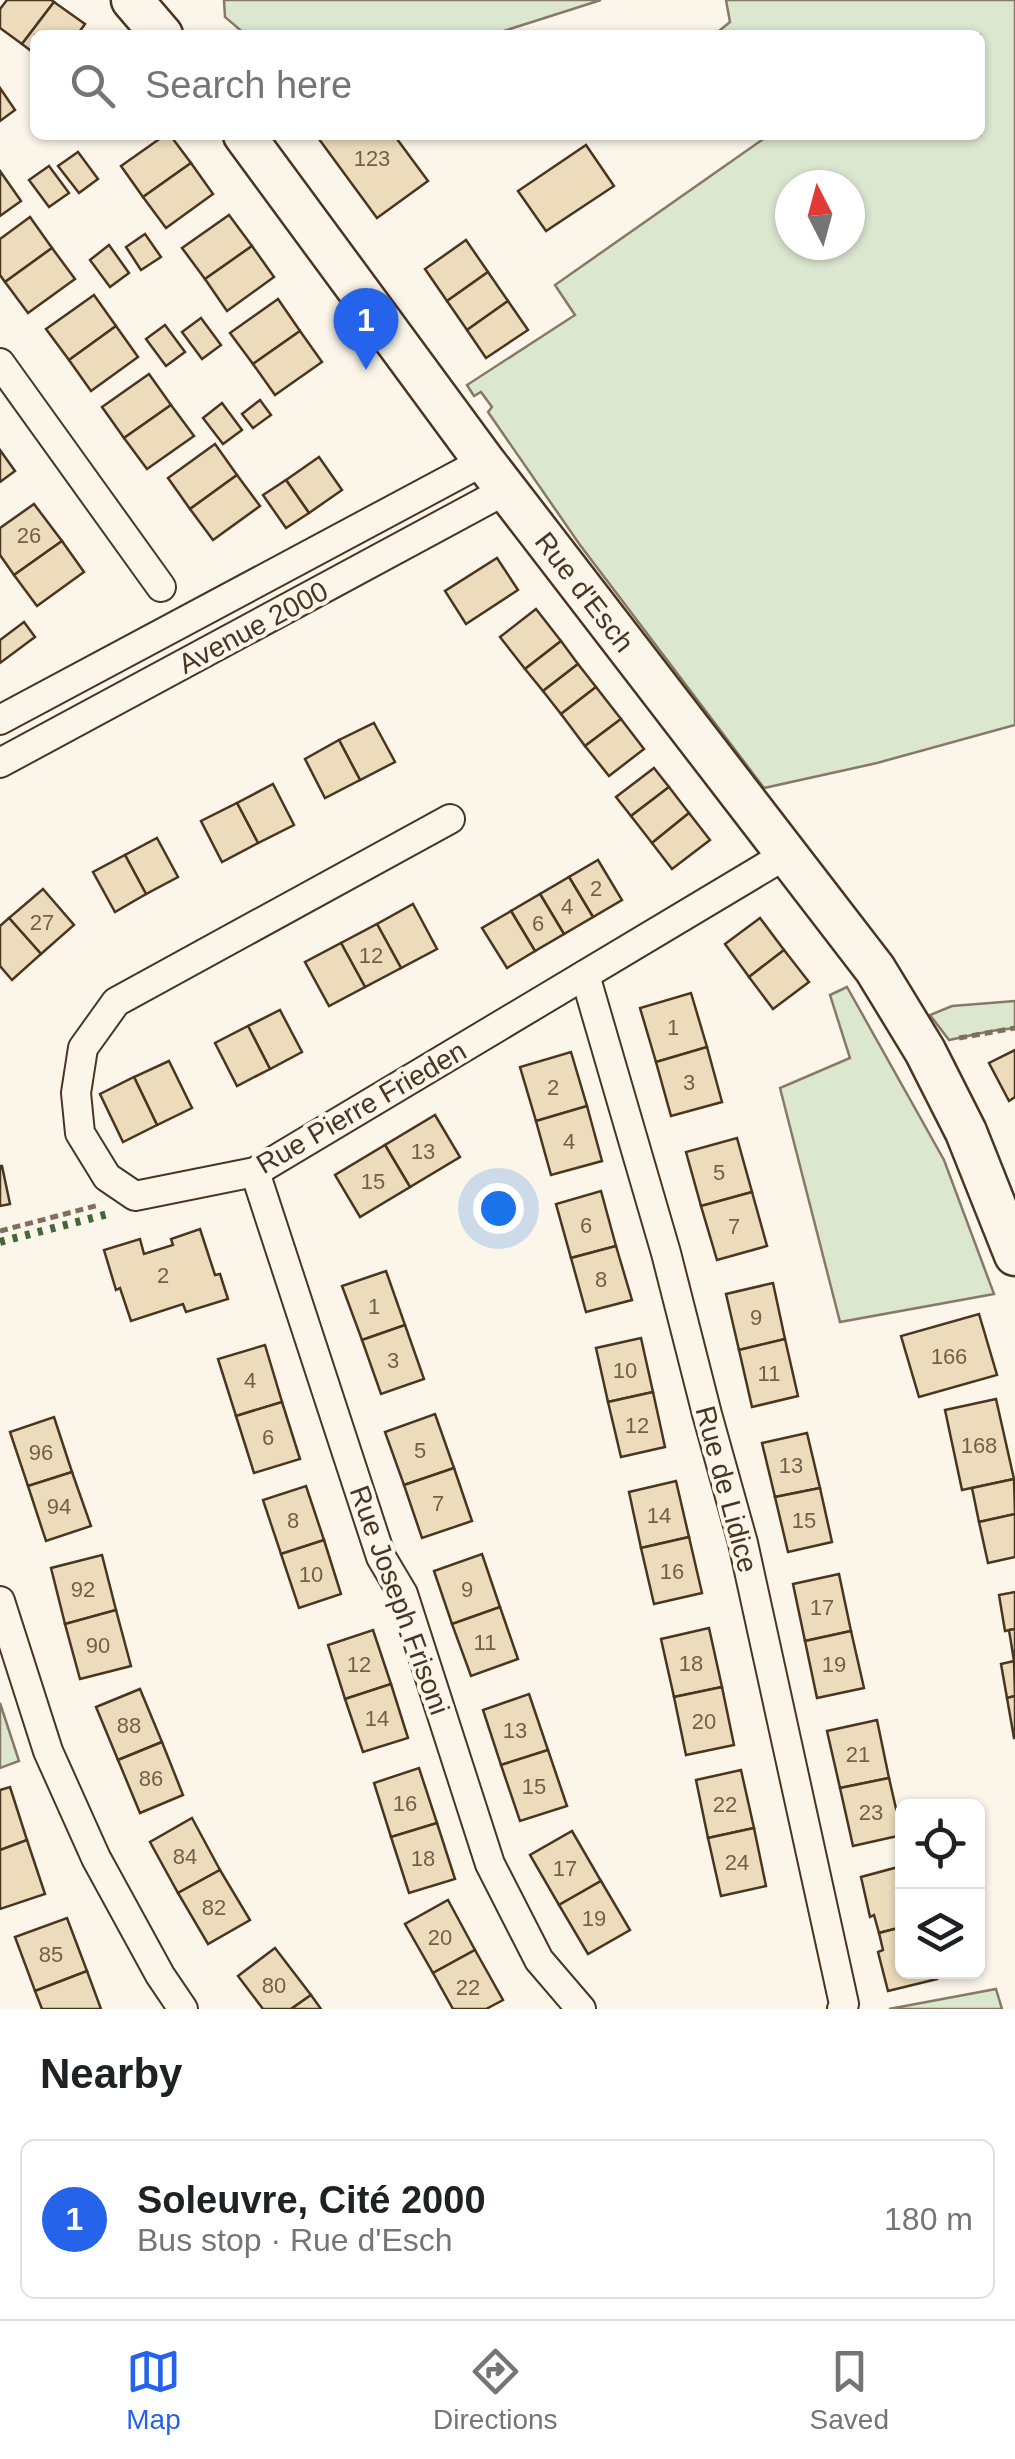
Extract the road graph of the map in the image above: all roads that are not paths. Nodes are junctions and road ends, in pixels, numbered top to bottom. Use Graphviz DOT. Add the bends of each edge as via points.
graph roads {
  1 [pos="136,2"];
  2 [pos="158,30"];
  3 [pos="248,140"];
  4 [pos="0,363"];
  5 [pos="495,476"];
  6 [pos="160,587"];
  7 [pos="0,720"];
  8 [pos="0,763"];
  9 [pos="450,819"];
  10 [pos="787,854"];
  11 [pos="585,975"];
  12 [pos="255,1172"];
  13 [pos="1015,1255"];
  14 [pos="0,1601"];
  15 [pos="183,2009"];
  16 [pos="581,2009"];
  17 [pos="842,2009"];
  1 -- 2 [label="main road"];
  3 -- 5 [label="main road, Rue d'Esch"];
  4 -- 6 [label="street"];
  5 -- 7 [label="street, Avenue 2000"];
  5 -- 8 [label="street, Avenue 2000"];
  5 -- 10 [label="main road, Rue d'Esch"];
  9 -- 12 [label="street, Rue Pierre Frieden" via="116,1002 82,1048 80,1133 107,1177 135,1196"];
  10 -- 11 [label="street, Rue Pierre Frieden"];
  10 -- 13 [label="main road, Rue d'Esch" via="876,969 925,1050"];
  11 -- 12 [label="street, Rue Pierre Frieden"];
  11 -- 17 [label="street, Rue de Lidice" via="743,1542"];
  12 -- 16 [label="street, Rue Joseph Frisoni" via="490,1864 540,1960"];
  14 -- 15 [label="street" via="48,1750 96,1858"];
}
